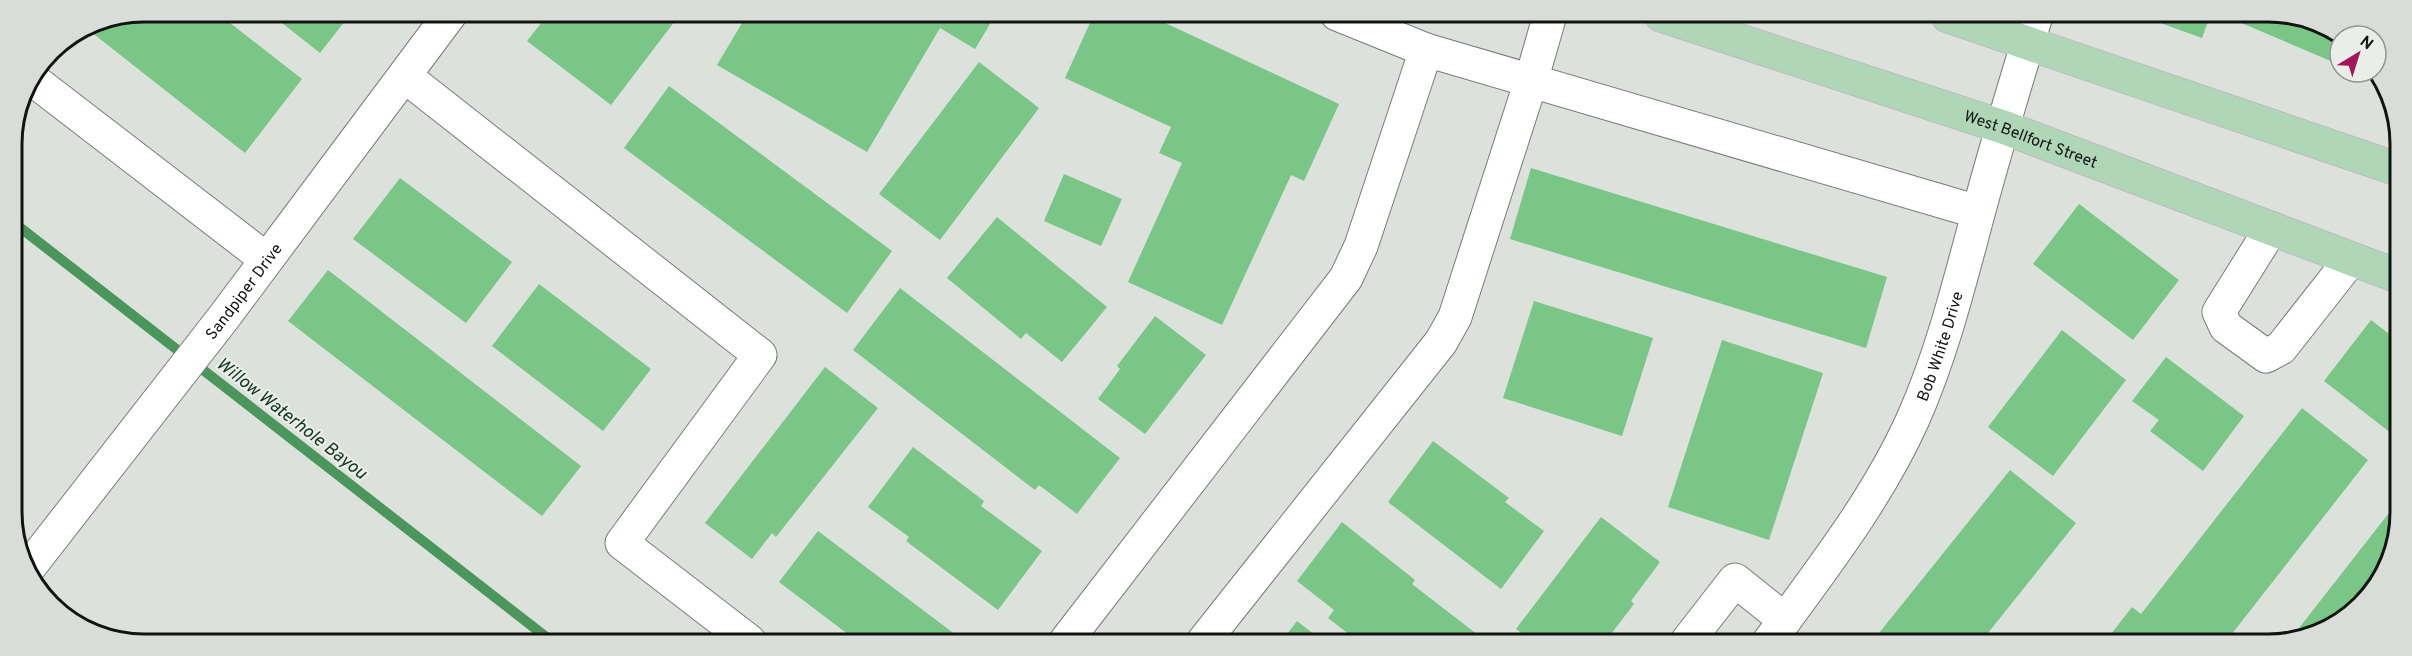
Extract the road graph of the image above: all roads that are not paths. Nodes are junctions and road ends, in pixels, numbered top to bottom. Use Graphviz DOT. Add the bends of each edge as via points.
graph roads {
  1 [pos="445,22"];
  2 [pos="1357,22"];
  3 [pos="1548,22"];
  4 [pos="1682,22"];
  5 [pos="1987,22"];
  6 [pos="2032,29"];
  7 [pos="1426,50"];
  8 [pos="406,77"];
  9 [pos="1531,81"];
  10 [pos="39,84"];
  11 [pos="2003,127"];
  12 [pos="2390,166"];
  13 [pos="1978,212"];
  14 [pos="2271,229"];
  15 [pos="266,259"];
  16 [pos="2351,259"];
  17 [pos="2390,273"];
  18 [pos="34,561"];
  19 [pos="1777,631"];
  20 [pos="1694,633"];
  21 [pos="739,634"];
  22 [pos="1072,634"];
  23 [pos="1210,634"];
  1 -- 8 [label="street, Sandpiper Drive"];
  2 -- 7 [label="street"];
  3 -- 9 [label="street"];
  4 -- 11 [label="main road, West Bellfort Street"];
  5 -- 6 [label="main road"];
  6 -- 11 [label="street, Bob White Drive"];
  6 -- 12 [label="main road"];
  7 -- 9 [label="street"];
  7 -- 22 [label="street" via="1361,246 1346,278"];
  8 -- 15 [label="street, Sandpiper Drive"];
  8 -- 21 [label="street" via="760,355 621,543"];
  9 -- 13 [label="street"];
  9 -- 23 [label="street" via="1455,317 1441,342"];
  10 -- 15 [label="street"];
  11 -- 13 [label="street, Bob White Drive"];
  11 -- 14 [label="main road, West Bellfort Street"];
  13 -- 19 [label="street, Bob White Drive" via="1940,354 1912,421 1876,492"];
  14 -- 16 [label="main road, West Bellfort Street"];
  14 -- 16 [label="street" via="2219,312 2226,327 2266,356 2281,348"];
  15 -- 18 [label="street, Sandpiper Drive"];
  16 -- 17 [label="main road, West Bellfort Street"];
  19 -- 20 [label="street" via="1735,580"];
}
